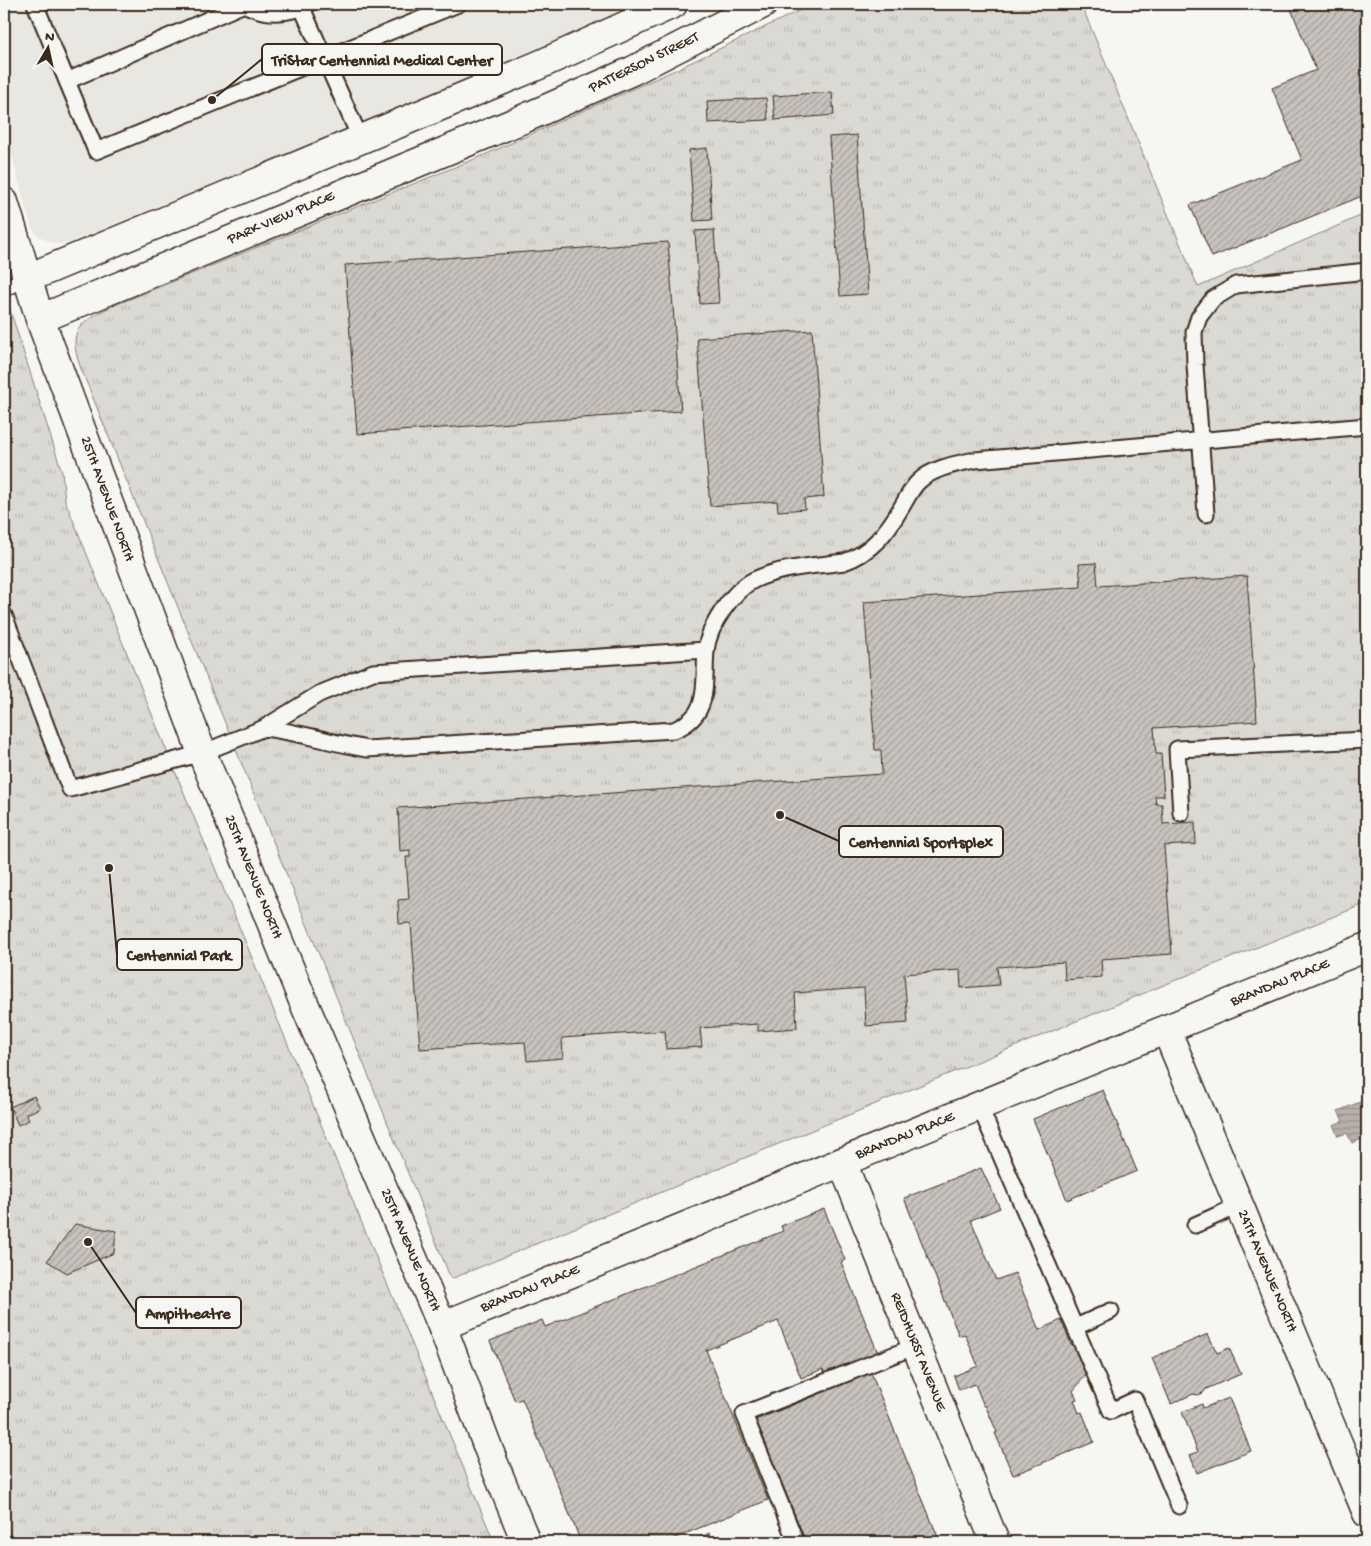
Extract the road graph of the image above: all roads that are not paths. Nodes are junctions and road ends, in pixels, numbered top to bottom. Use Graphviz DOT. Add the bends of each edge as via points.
graph roads {
  1 [pos="35,4"];
  2 [pos="244,4"];
  3 [pos="458,4"];
  4 [pos="673,4"];
  5 [pos="763,4"];
  6 [pos="305,6"];
  7 [pos="724,12"];
  8 [pos="324,58"];
  9 [pos="67,80"];
  10 [pos="523,119"];
  11 [pos="361,140"];
  12 [pos="4,202"];
  13 [pos="1367,271"];
  14 [pos="16,283"];
  15 [pos="40,319"];
  16 [pos="1367,426"];
  17 [pos="1201,440"];
  18 [pos="1206,514"];
  19 [pos="4,615"];
  20 [pos="706,650"];
  21 [pos="264,728"];
  22 [pos="1367,740"];
  23 [pos="202,753"];
  24 [pos="1181,813"];
  25 [pos="1367,947"];
  26 [pos="1166,1029"];
  27 [pos="979,1106"];
  28 [pos="842,1162"];
  29 [pos="1240,1205"];
  30 [pos="1195,1225"];
  31 [pos="1110,1311"];
  32 [pos="442,1326"];
  33 [pos="1076,1326"];
  34 [pos="916,1346"];
  35 [pos="1179,1506"];
  36 [pos="1367,1513"];
  37 [pos="526,1542"];
  38 [pos="796,1542"];
  39 [pos="995,1542"];
  1 -- 9 [label="lane"];
  2 -- 6 [label="lane" via="265,12 289,12"];
  2 -- 9 [label="lane"];
  3 -- 8 [label="lane"];
  4 -- 11 [label="street" via="539,66"];
  5 -- 7 [label="street, PATTERSON STREET"];
  6 -- 8 [label="lane"];
  7 -- 10 [label="street, PATTERSON STREET" via="632,71"];
  8 -- 9 [label="lane" via="96,151"];
  8 -- 11 [label="lane"];
  10 -- 15 [label="street, PARK VIEW PLACE"];
  11 -- 14 [label="street"];
  12 -- 14 [label="street, 25TH AVENUE NORTH"];
  13 -- 17 [label="lane" via="1236,285 1206,307 1194,332"];
  14 -- 15 [label="street, 25TH AVENUE NORTH"];
  15 -- 23 [label="street, 25TH AVENUE NORTH"];
  16 -- 17 [label="lane"];
  17 -- 18 [label="lane"];
  17 -- 20 [label="lane" via="975,460 930,474 918,482 892,524 872,547 854,558 776,572 744,587 734,595 718,619"];
  19 -- 23 [label="lane" via="70,789"];
  20 -- 21 [label="lane" via="373,672 319,694"];
  20 -- 21 [label="lane" via="703,700 690,720 674,730 367,749"];
  21 -- 23 [label="lane"];
  22 -- 24 [label="lane" via="1177,748"];
  23 -- 32 [label="street, 25TH AVENUE NORTH" via="304,1003"];
  25 -- 26 [label="street, BRANDAU PLACE"];
  26 -- 27 [label="street, BRANDAU PLACE"];
  26 -- 29 [label="street, 24TH AVENUE NORTH"];
  27 -- 28 [label="street, BRANDAU PLACE"];
  27 -- 33 [label="lane"];
  28 -- 32 [label="street, BRANDAU PLACE"];
  28 -- 34 [label="street, REIDHURST AVENUE"];
  29 -- 30 [label="lane"];
  29 -- 36 [label="street, 24TH AVENUE NORTH"];
  31 -- 33 [label="lane"];
  32 -- 37 [label="street, 25TH AVENUE NORTH"];
  33 -- 35 [label="lane" via="1111,1411 1135,1400"];
  34 -- 38 [label="lane" via="744,1414"];
  34 -- 39 [label="street, REIDHURST AVENUE"];
}
